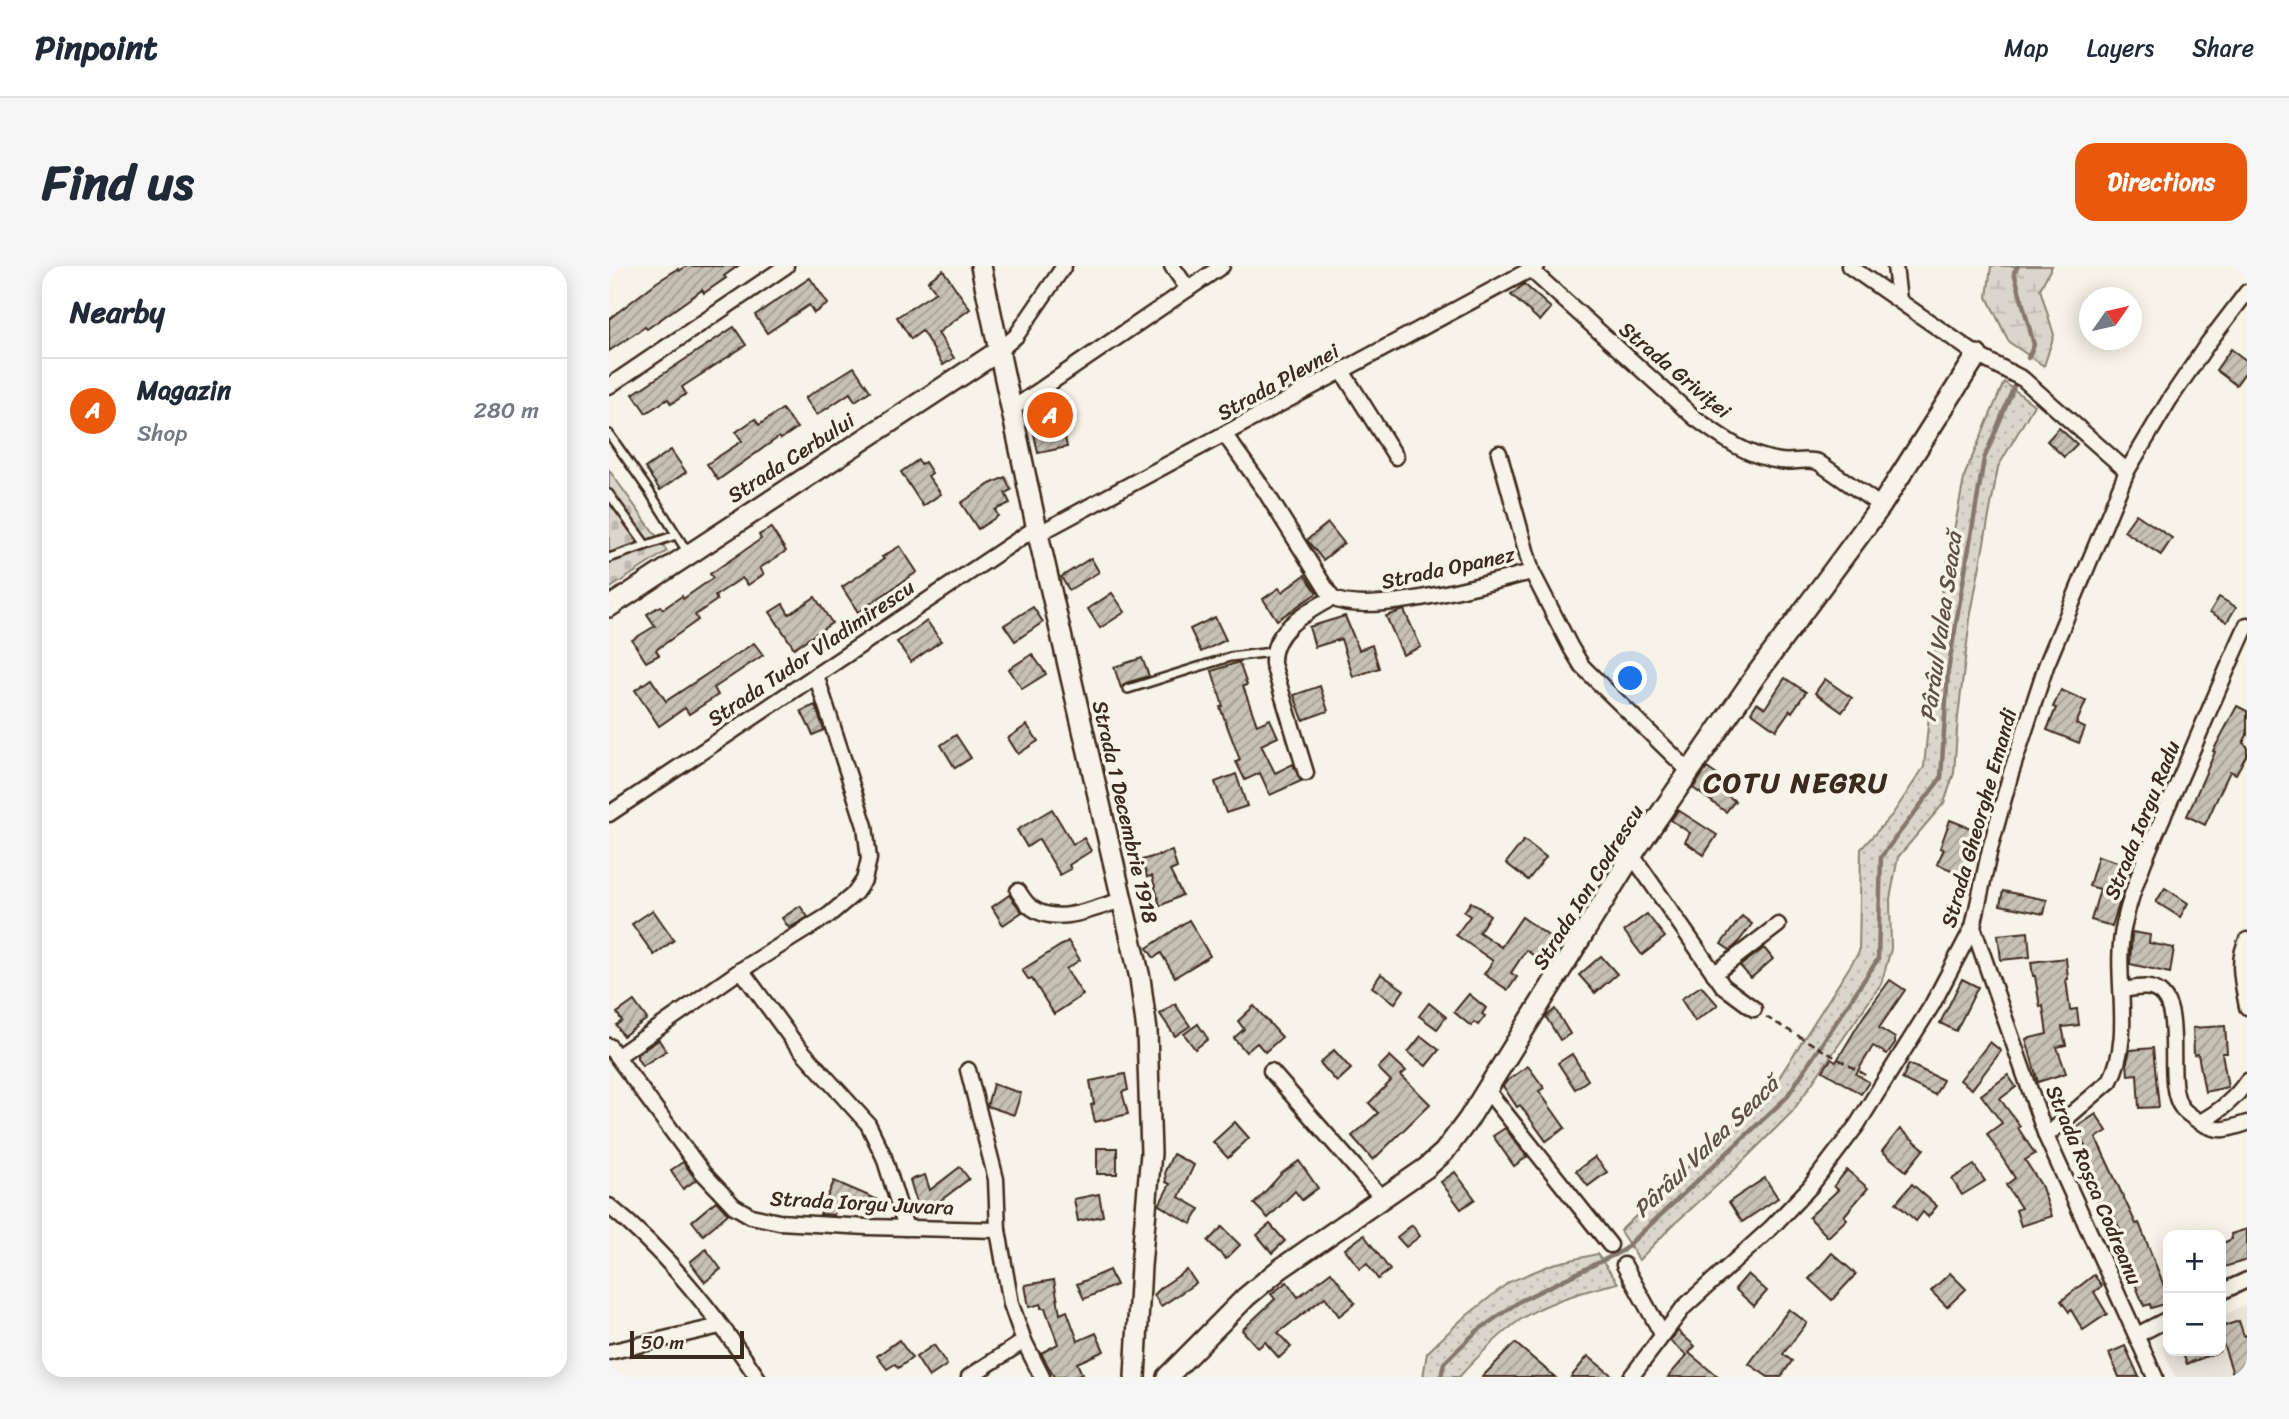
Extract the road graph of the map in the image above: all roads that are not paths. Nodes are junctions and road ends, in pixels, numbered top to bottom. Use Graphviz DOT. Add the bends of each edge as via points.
graph roads {
  1 [pos="786,266"];
  2 [pos="981,266"];
  3 [pos="1064,266"];
  4 [pos="1172,266"];
  5 [pos="1222,266"];
  6 [pos="1849,266"];
  7 [pos="1895,266"];
  8 [pos="1534,268"];
  9 [pos="1188,289"];
  10 [pos="2247,292"];
  11 [pos="1899,300"];
  12 [pos="1000,350"];
  13 [pos="1977,355"];
  14 [pos="1342,371"];
  15 [pos="609,386"];
  16 [pos="1012,408"];
  17 [pos="609,435"];
  18 [pos="1225,435"];
  19 [pos="1499,453"];
  20 [pos="1395,457"];
  21 [pos="2127,471"];
  22 [pos="609,494"];
  23 [pos="1881,506"];
  24 [pos="1037,530"];
  25 [pos="676,535"];
  26 [pos="645,544"];
  27 [pos="688,554"];
  28 [pos="609,558"];
  29 [pos="1532,572"];
  30 [pos="1332,598"];
  31 [pos="609,607"];
  32 [pos="2247,625"];
  33 [pos="1272,652"];
  34 [pos="816,675"];
  35 [pos="1128,689"];
  36 [pos="1689,771"];
  37 [pos="1306,773"];
  38 [pos="609,814"];
  39 [pos="1632,855"];
  40 [pos="1018,891"];
  41 [pos="1122,900"];
  42 [pos="1778,925"];
  43 [pos="1973,928"];
  44 [pos="2247,940"];
  45 [pos="741,970"];
  46 [pos="1714,974"];
  47 [pos="2123,990"];
  48 [pos="2247,1007"];
  49 [pos="1754,1009"];
  50 [pos="613,1051"];
  51 [pos="968,1070"];
  52 [pos="1271,1071"];
  53 [pos="2247,1081"];
  54 [pos="1486,1089"];
  55 [pos="2200,1122"];
  56 [pos="2247,1123"];
  57 [pos="2046,1136"];
  58 [pos="1382,1198"];
  59 [pos="609,1206"];
  60 [pos="906,1228"];
  61 [pos="998,1230"];
  62 [pos="1610,1245"];
  63 [pos="1624,1265"];
  64 [pos="2247,1280"];
  65 [pos="2226,1290"];
  66 [pos="2163,1322"];
  67 [pos="720,1326"];
  68 [pos="1662,1334"];
  69 [pos="2137,1335"];
  70 [pos="1024,1341"];
  71 [pos="609,1352"];
  72 [pos="757,1377"];
  73 [pos="969,1377"];
  74 [pos="1042,1377"];
  75 [pos="1135,1377"];
  76 [pos="1167,1377"];
  77 [pos="1631,1377"];
  78 [pos="2155,1377"];
  1 -- 15 [label="street"];
  2 -- 12 [label="main road, Strada 1 Decembrie 1918"];
  3 -- 12 [label="street" via="1016,336"];
  4 -- 9 [label="street"];
  5 -- 9 [label="street"];
  6 -- 11 [label="street"];
  7 -- 11 [label="street"];
  8 -- 14 [label="street, Strada Plevnei"];
  8 -- 23 [label="street, Strada Griviței" via="1695,418 1725,439 1765,458 1818,462"];
  9 -- 16 [label="street"];
  10 -- 21 [label="street, Strada Gheorghe Emandi" via="2170,399"];
  11 -- 13 [label="street"];
  12 -- 16 [label="main road, Strada 1 Decembrie 1918"];
  12 -- 27 [label="main road, Strada Cerbului"];
  13 -- 21 [label="street" via="2023,379"];
  13 -- 23 [label="main road, Strada Ion Codrescu"];
  14 -- 18 [label="street, Strada Plevnei"];
  14 -- 20 [label="street"];
  16 -- 24 [label="main road, Strada 1 Decembrie 1918"];
  17 -- 25 [label="lane"];
  18 -- 24 [label="street, Strada Plevnei"];
  18 -- 30 [label="street"];
  19 -- 29 [label="street, Strada Opanez"];
  21 -- 43 [label="street, Strada Gheorghe Emandi" via="2046,666 2011,773"];
  22 -- 26 [label="lane"];
  23 -- 36 [label="main road, Strada Ion Codrescu"];
  24 -- 34 [label="street, Strada Tudor Vladimirescu"];
  24 -- 41 [label="main road, Strada 1 Decembrie 1918"];
  25 -- 26 [label="lane"];
  25 -- 27 [label="lane"];
  26 -- 28 [label="lane"];
  27 -- 31 [label="main road, Strada Cerbului"];
  29 -- 30 [label="street, Strada Opanez" via="1386,604"];
  29 -- 36 [label="street, Strada Opanez" via="1582,666"];
  30 -- 33 [label="street" via="1294,622 1277,639"];
  32 -- 47 [label="street, Strada Iorgu Radu" via="2153,841 2124,922 2118,963"];
  33 -- 35 [label="lane" via="1230,657"];
  33 -- 37 [label="street"];
  34 -- 38 [label="street, Strada Tudor Vladimirescu"];
  34 -- 45 [label="street" via="865,826 869,859 864,880 843,904"];
  36 -- 39 [label="main road, Strada Ion Codrescu"];
  39 -- 46 [label="street"];
  39 -- 54 [label="main road, Strada Ion Codrescu"];
  40 -- 41 [label="street" via="1029,907 1052,916"];
  41 -- 75 [label="main road, Strada 1 Decembrie 1918" via="1140,978 1150,1084 1151,1153"];
  42 -- 46 [label="street"];
  43 -- 57 [label="street, Strada Roșca Codreanu"];
  43 -- 68 [label="street, Strada Gheorghe Emandi" via="1883,1085 1810,1187 1684,1307"];
  44 -- 48 [label="street" via="2241,952"];
  45 -- 50 [label="street"];
  45 -- 60 [label="street" via="794,1042 868,1124 884,1157"];
  46 -- 49 [label="street"];
  47 -- 55 [label="street" via="2152,988 2167,1000 2176,1096 2182,1108"];
  47 -- 57 [label="street, Strada Iorgu Radu" via="2116,1069 2110,1081"];
  50 -- 60 [label="street, Strada Iorgu Juvara" via="685,1151 734,1206 771,1221"];
  51 -- 61 [label="street" via="996,1179"];
  52 -- 58 [label="street"];
  53 -- 55 [label="street" via="2227,1104"];
  54 -- 58 [label="main road, Strada Ion Codrescu" via="1444,1152"];
  54 -- 62 [label="street"];
  55 -- 56 [label="street" via="2222,1130"];
  57 -- 69 [label="street, Strada Roșca Codreanu"];
  58 -- 76 [label="main road, Strada Ion Codrescu" via="1246,1297"];
  59 -- 67 [label="street" via="652,1245"];
  60 -- 61 [label="street, Strada Iorgu Juvara"];
  61 -- 70 [label="street" via="1011,1304"];
  63 -- 68 [label="street"];
  64 -- 65 [label="street"];
  66 -- 69 [label="street"];
  67 -- 71 [label="street"];
  67 -- 72 [label="street"];
  68 -- 77 [label="street, Strada Gheorghe Emandi"];
  69 -- 78 [label="street, Strada Roșca Codreanu"];
  70 -- 73 [label="street"];
  70 -- 74 [label="street"];
}
